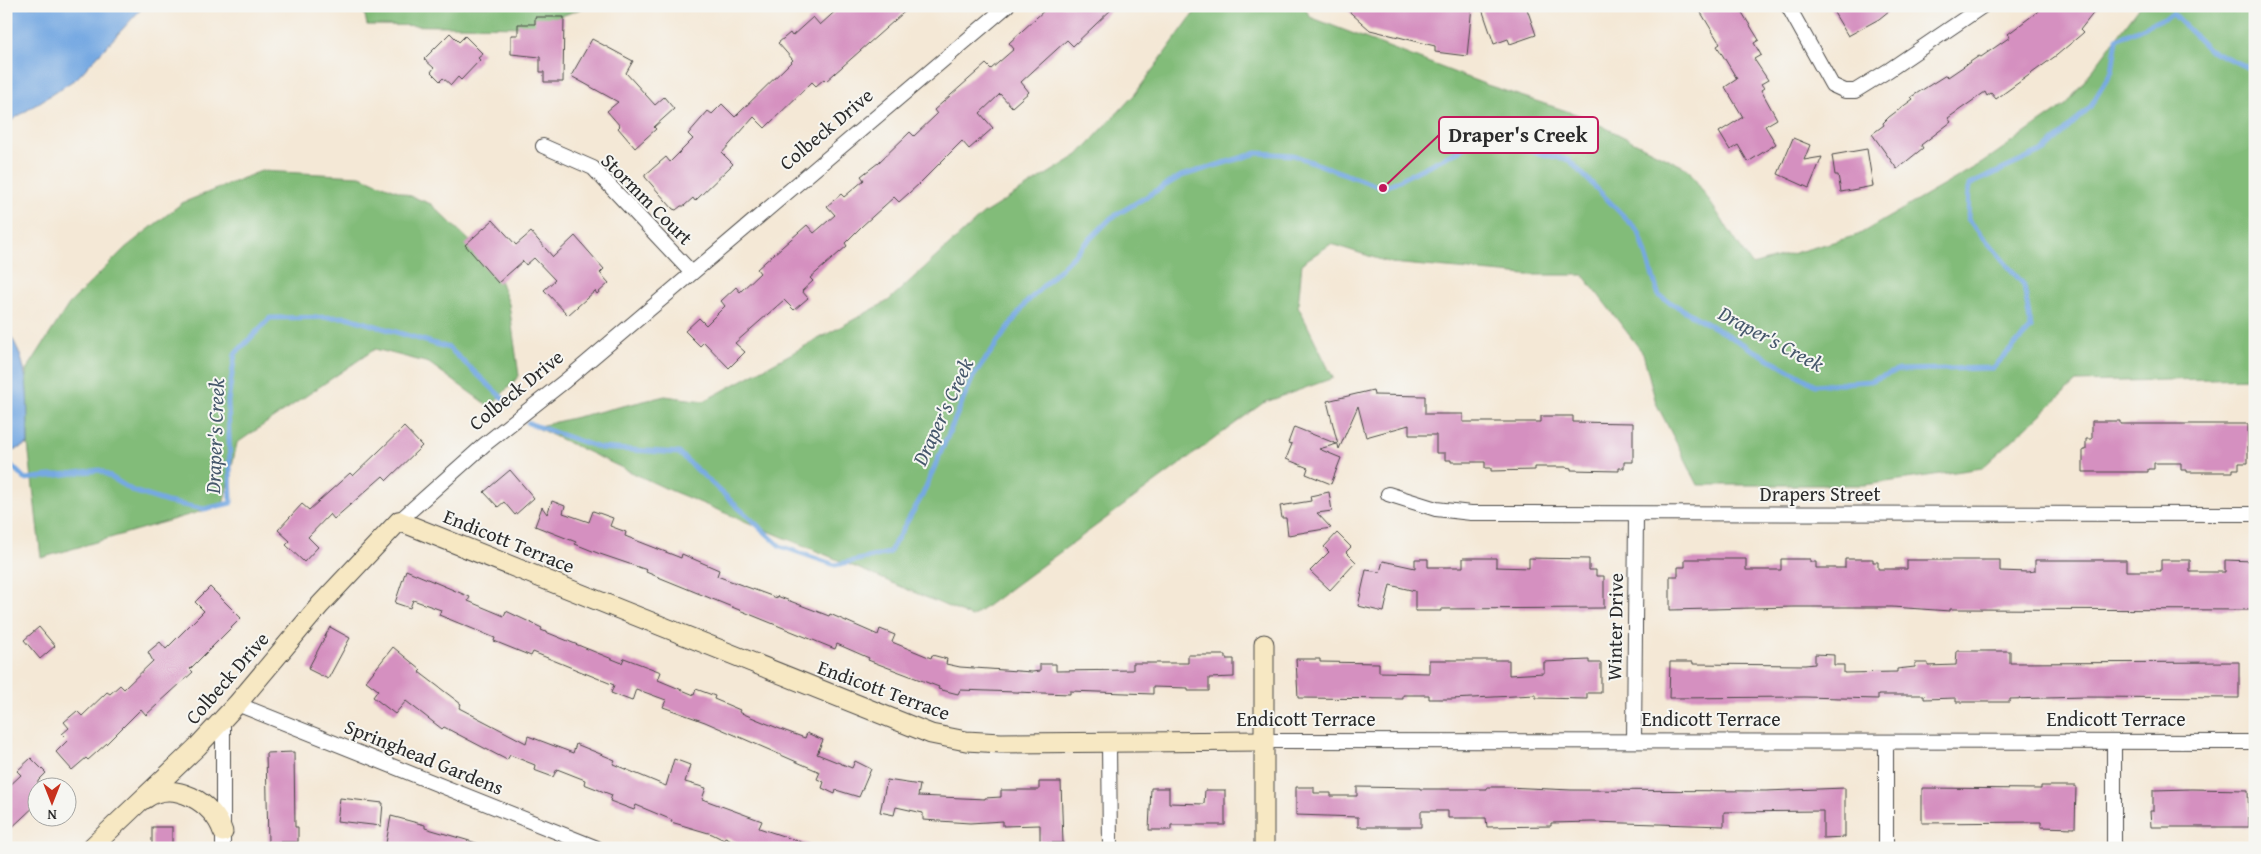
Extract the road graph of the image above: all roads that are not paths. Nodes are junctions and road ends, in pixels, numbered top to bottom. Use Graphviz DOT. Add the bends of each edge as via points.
graph roads {
  1 [pos="1007,6"];
  2 [pos="1788,6"];
  3 [pos="1984,6"];
  4 [pos="543,146"];
  5 [pos="691,272"];
  6 [pos="1388,494"];
  7 [pos="1636,514"];
  8 [pos="2255,514"];
  9 [pos="400,522"];
  10 [pos="1264,644"];
  11 [pos="237,704"];
  12 [pos="223,719"];
  13 [pos="1264,741"];
  14 [pos="1634,741"];
  15 [pos="1108,742"];
  16 [pos="1886,742"];
  17 [pos="2114,742"];
  18 [pos="2255,742"];
  19 [pos="132,809"];
  20 [pos="223,840"];
  21 [pos="91,848"];
  22 [pos="597,848"];
  23 [pos="1110,848"];
  24 [pos="1264,848"];
  25 [pos="1886,848"];
  26 [pos="2114,848"];
  1 -- 5 [label="street, Colbeck Drive"];
  2 -- 3 [label="street" via="1832,85 1845,90 1856,90"];
  4 -- 5 [label="street, Stormm Court" via="593,168"];
  5 -- 9 [label="street, Colbeck Drive" via="565,381 484,445"];
  6 -- 7 [label="street, Drapers Street" via="1436,509 1470,513"];
  7 -- 8 [label="street, Drapers Street"];
  7 -- 14 [label="street, Winter Drive"];
  9 -- 11 [label="street, Colbeck Drive" via="320,606"];
  9 -- 15 [label="street, Endicott Terrace" via="931,734 974,742"];
  10 -- 13 [label="street"];
  11 -- 12 [label="street, Colbeck Drive"];
  11 -- 22 [label="street, Springhead Gardens"];
  12 -- 19 [label="street, Colbeck Drive"];
  12 -- 20 [label="street"];
  13 -- 14 [label="street, Endicott Terrace"];
  13 -- 15 [label="street, Endicott Terrace"];
  13 -- 24 [label="street"];
  14 -- 16 [label="street, Endicott Terrace"];
  15 -- 23 [label="street"];
  16 -- 17 [label="street, Endicott Terrace"];
  16 -- 25 [label="street"];
  17 -- 18 [label="street, Endicott Terrace"];
  17 -- 26 [label="street"];
  19 -- 20 [label="street" via="149,796 185,794 209,808 220,823"];
  19 -- 21 [label="street, Colbeck Drive"];
}
